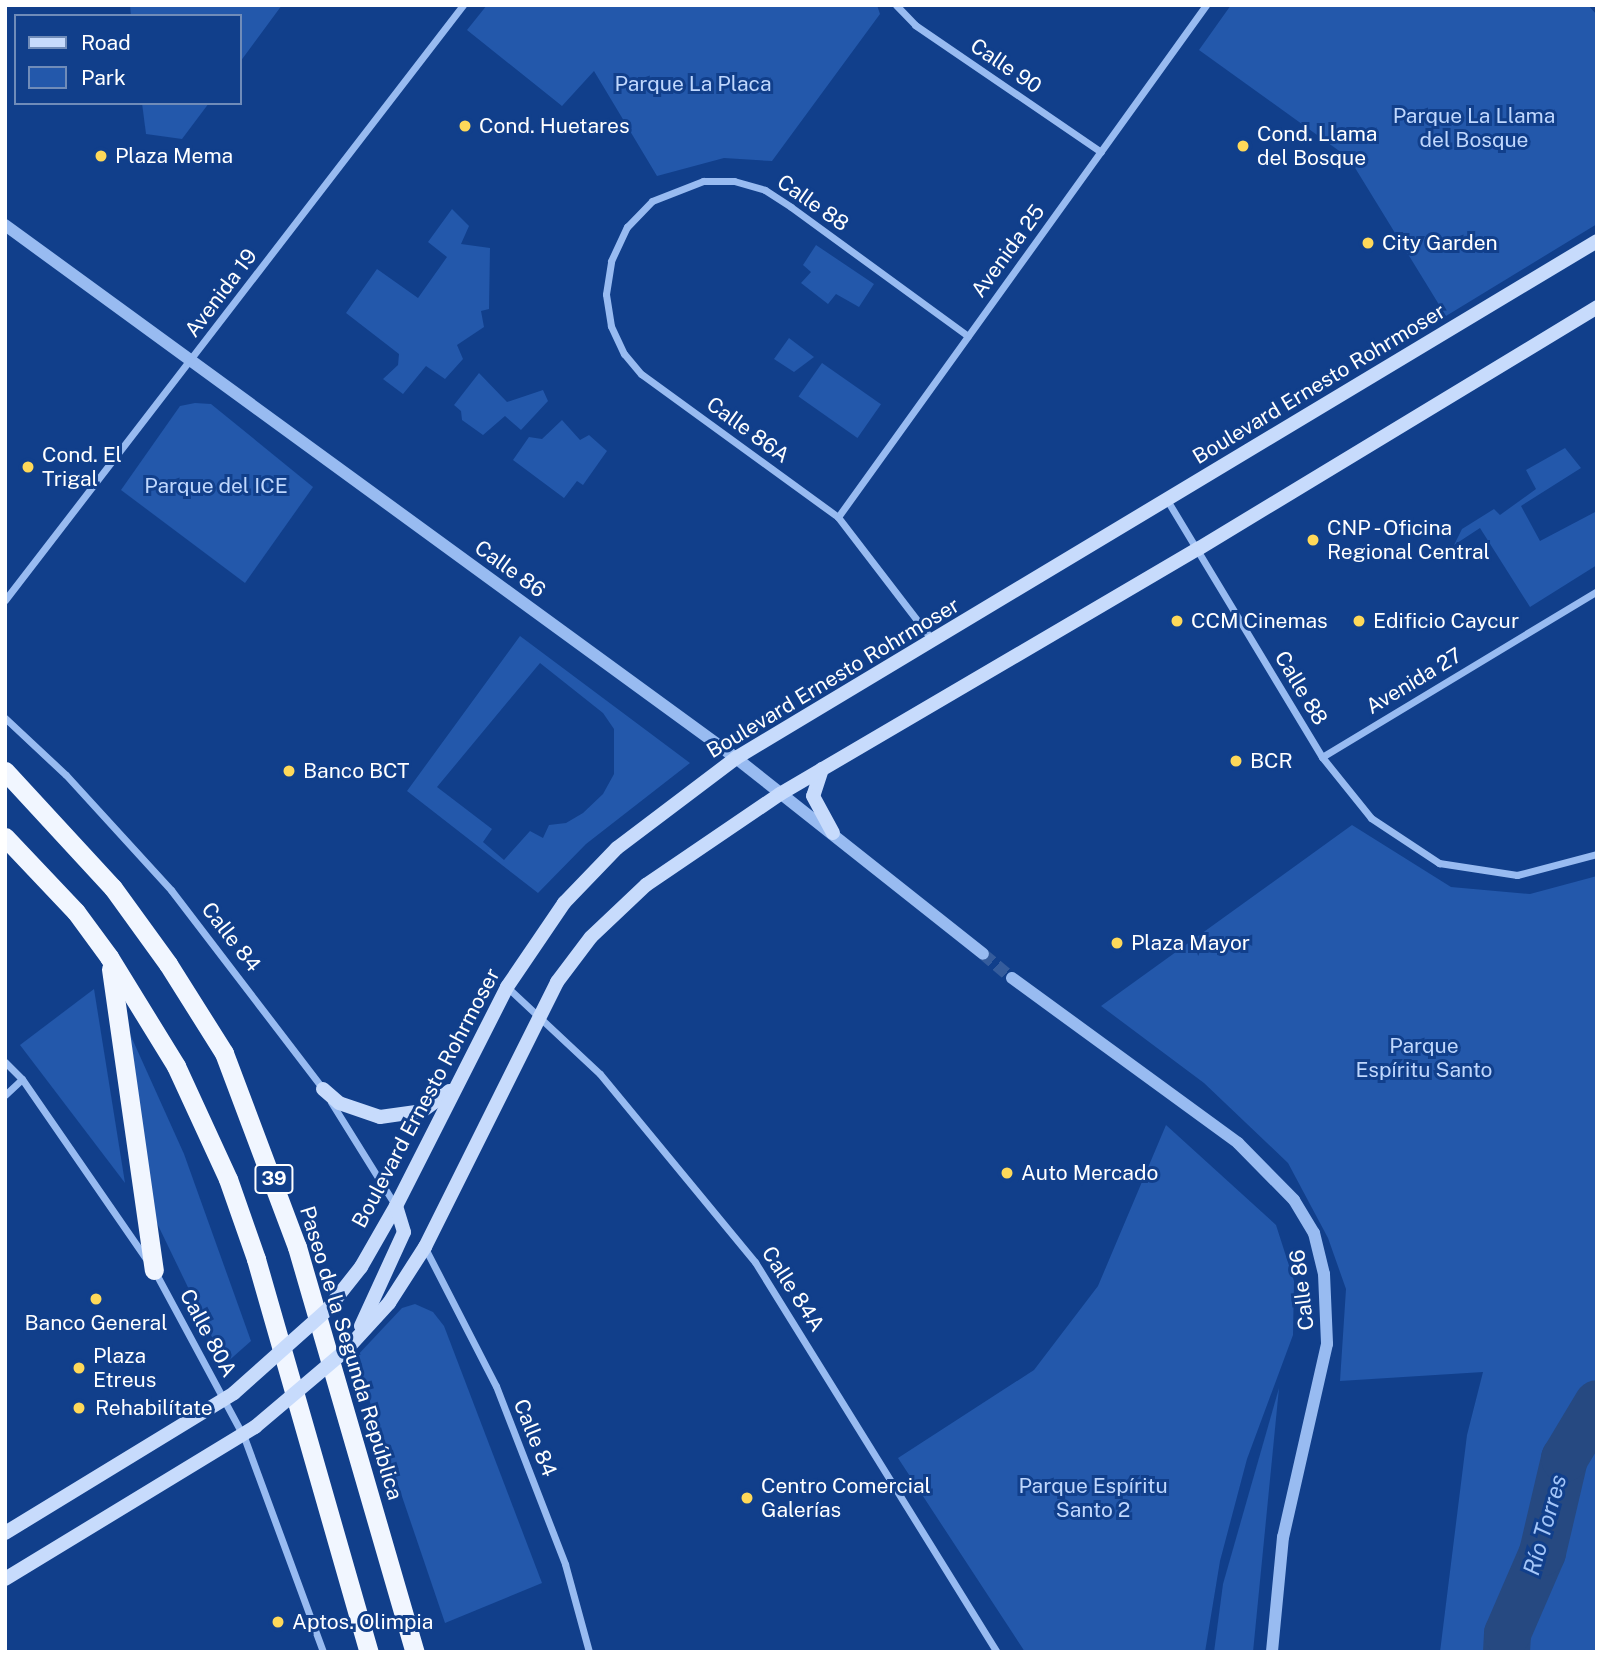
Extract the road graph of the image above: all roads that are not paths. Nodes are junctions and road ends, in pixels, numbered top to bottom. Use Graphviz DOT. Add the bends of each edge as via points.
graph roads {
  1 [pos="463,5"];
  2 [pos="896,5"];
  3 [pos="1206,5"];
  4 [pos="1101,152"];
  5 [pos="5,225"];
  6 [pos="627,227"];
  7 [pos="1597,241"];
  8 [pos="1597,307"];
  9 [pos="968,336"];
  10 [pos="192,360"];
  11 [pos="1167,500"];
  12 [pos="838,517"];
  13 [pos="1198,549"];
  14 [pos="1597,591"];
  15 [pos="5,600"];
  16 [pos="933,641"];
  17 [pos="5,718"];
  18 [pos="1322,757"];
  19 [pos="736,758"];
  20 [pos="823,768"];
  21 [pos="5,771"];
  22 [pos="780,794"];
  23 [pos="833,833"];
  24 [pos="5,837"];
  25 [pos="1597,854"];
  26 [pos="983,954"];
  27 [pos="109,957"];
  28 [pos="1012,978"];
  29 [pos="507,986"];
  30 [pos="537,1016"];
  31 [pos="5,1062"];
  32 [pos="22,1079"];
  33 [pos="456,1085"];
  34 [pos="323,1089"];
  35 [pos="5,1095"];
  36 [pos="396,1206"];
  37 [pos="425,1247"];
  38 [pos="154,1270"];
  39 [pos="349,1348"];
  40 [pos="229,1396"];
  41 [pos="244,1437"];
  42 [pos="5,1533"];
  43 [pos="5,1579"];
  44 [pos="323,1652"];
  45 [pos="369,1652"];
  46 [pos="415,1652"];
  47 [pos="589,1652"];
  48 [pos="997,1652"];
  49 [pos="1272,1652"];
  1 -- 10 [label="street, Avenida 19"];
  2 -- 4 [label="street, Calle 90" via="915,25"];
  3 -- 4 [label="street, Avenida 25"];
  4 -- 9 [label="street, Avenida 25"];
  5 -- 10 [label="street, Calle 86"];
  6 -- 9 [label="street, Calle 88" via="652,201 677,188 734,181 765,190"];
  6 -- 12 [label="street, Calle 86A" via="611,261 606,294 611,326 624,354 640,374"];
  7 -- 11 [label="main road, Boulevard Ernesto Rohrmoser"];
  8 -- 13 [label="main road"];
  9 -- 12 [label="street, Avenida 25"];
  10 -- 15 [label="street, Avenida 19"];
  10 -- 19 [label="street, Calle 86"];
  11 -- 13 [label="street, Calle 88"];
  11 -- 16 [label="main road, Boulevard Ernesto Rohrmoser"];
  12 -- 16 [label="street, Calle 86A"];
  13 -- 18 [label="street, Calle 88"];
  13 -- 20 [label="main road"];
  14 -- 18 [label="street, Avenida 27"];
  16 -- 19 [label="main road, Boulevard Ernesto Rohrmoser"];
  17 -- 34 [label="street, Calle 84" via="66,775 171,890"];
  18 -- 25 [label="street, Calle 88" via="1371,818 1439,863 1517,875"];
  19 -- 22 [label="street, Calle 86"];
  19 -- 29 [label="main road, Boulevard Ernesto Rohrmoser" via="617,848 564,903"];
  20 -- 22 [label="main road"];
  20 -- 23 [label="main road" via="813,796"];
  21 -- 46 [label="highway, Paseo de la Segunda República / 39" via="113,888 224,1053 297,1247"];
  22 -- 23 [label="street, Calle 86"];
  22 -- 30 [label="main road" via="646,885 591,937"];
  23 -- 26 [label="street, Calle 86"];
  24 -- 27 [label="highway, 39" via="76,912"];
  27 -- 38 [label="highway"];
  27 -- 45 [label="highway, 39" via="176,1066 228,1179 256,1259"];
  28 -- 49 [label="street, Calle 86" via="1238,1143 1294,1200 1314,1233 1324,1274 1327,1344 1283,1537"];
  29 -- 30 [label="street, Calle 84A"];
  29 -- 33 [label="main road, Boulevard Ernesto Rohrmoser"];
  30 -- 37 [label="main road"];
  30 -- 48 [label="street, Calle 84A" via="638,1116 755,1262"];
  31 -- 32 [label="street, Calle 80A"];
  32 -- 35 [label="street"];
  32 -- 38 [label="street, Calle 80A"];
  33 -- 34 [label="main road" via="422,1111 390,1117 359,1113"];
  33 -- 36 [label="main road, Boulevard Ernesto Rohrmoser"];
  34 -- 36 [label="street, Calle 84"];
  36 -- 39 [label="main road" via="404,1232"];
  36 -- 40 [label="main road, Boulevard Ernesto Rohrmoser, bridge" via="361,1267 327,1310"];
  37 -- 39 [label="main road" via="389,1303"];
  37 -- 47 [label="street, Calle 84" via="496,1387 565,1563"];
  38 -- 40 [label="street, Calle 80A"];
  39 -- 41 [label="main road, bridge"];
  40 -- 41 [label="street, Calle 80A"];
  40 -- 42 [label="main road, Boulevard Ernesto Rohrmoser"];
  41 -- 43 [label="main road"];
  41 -- 44 [label="street, Calle 80A"];
}
